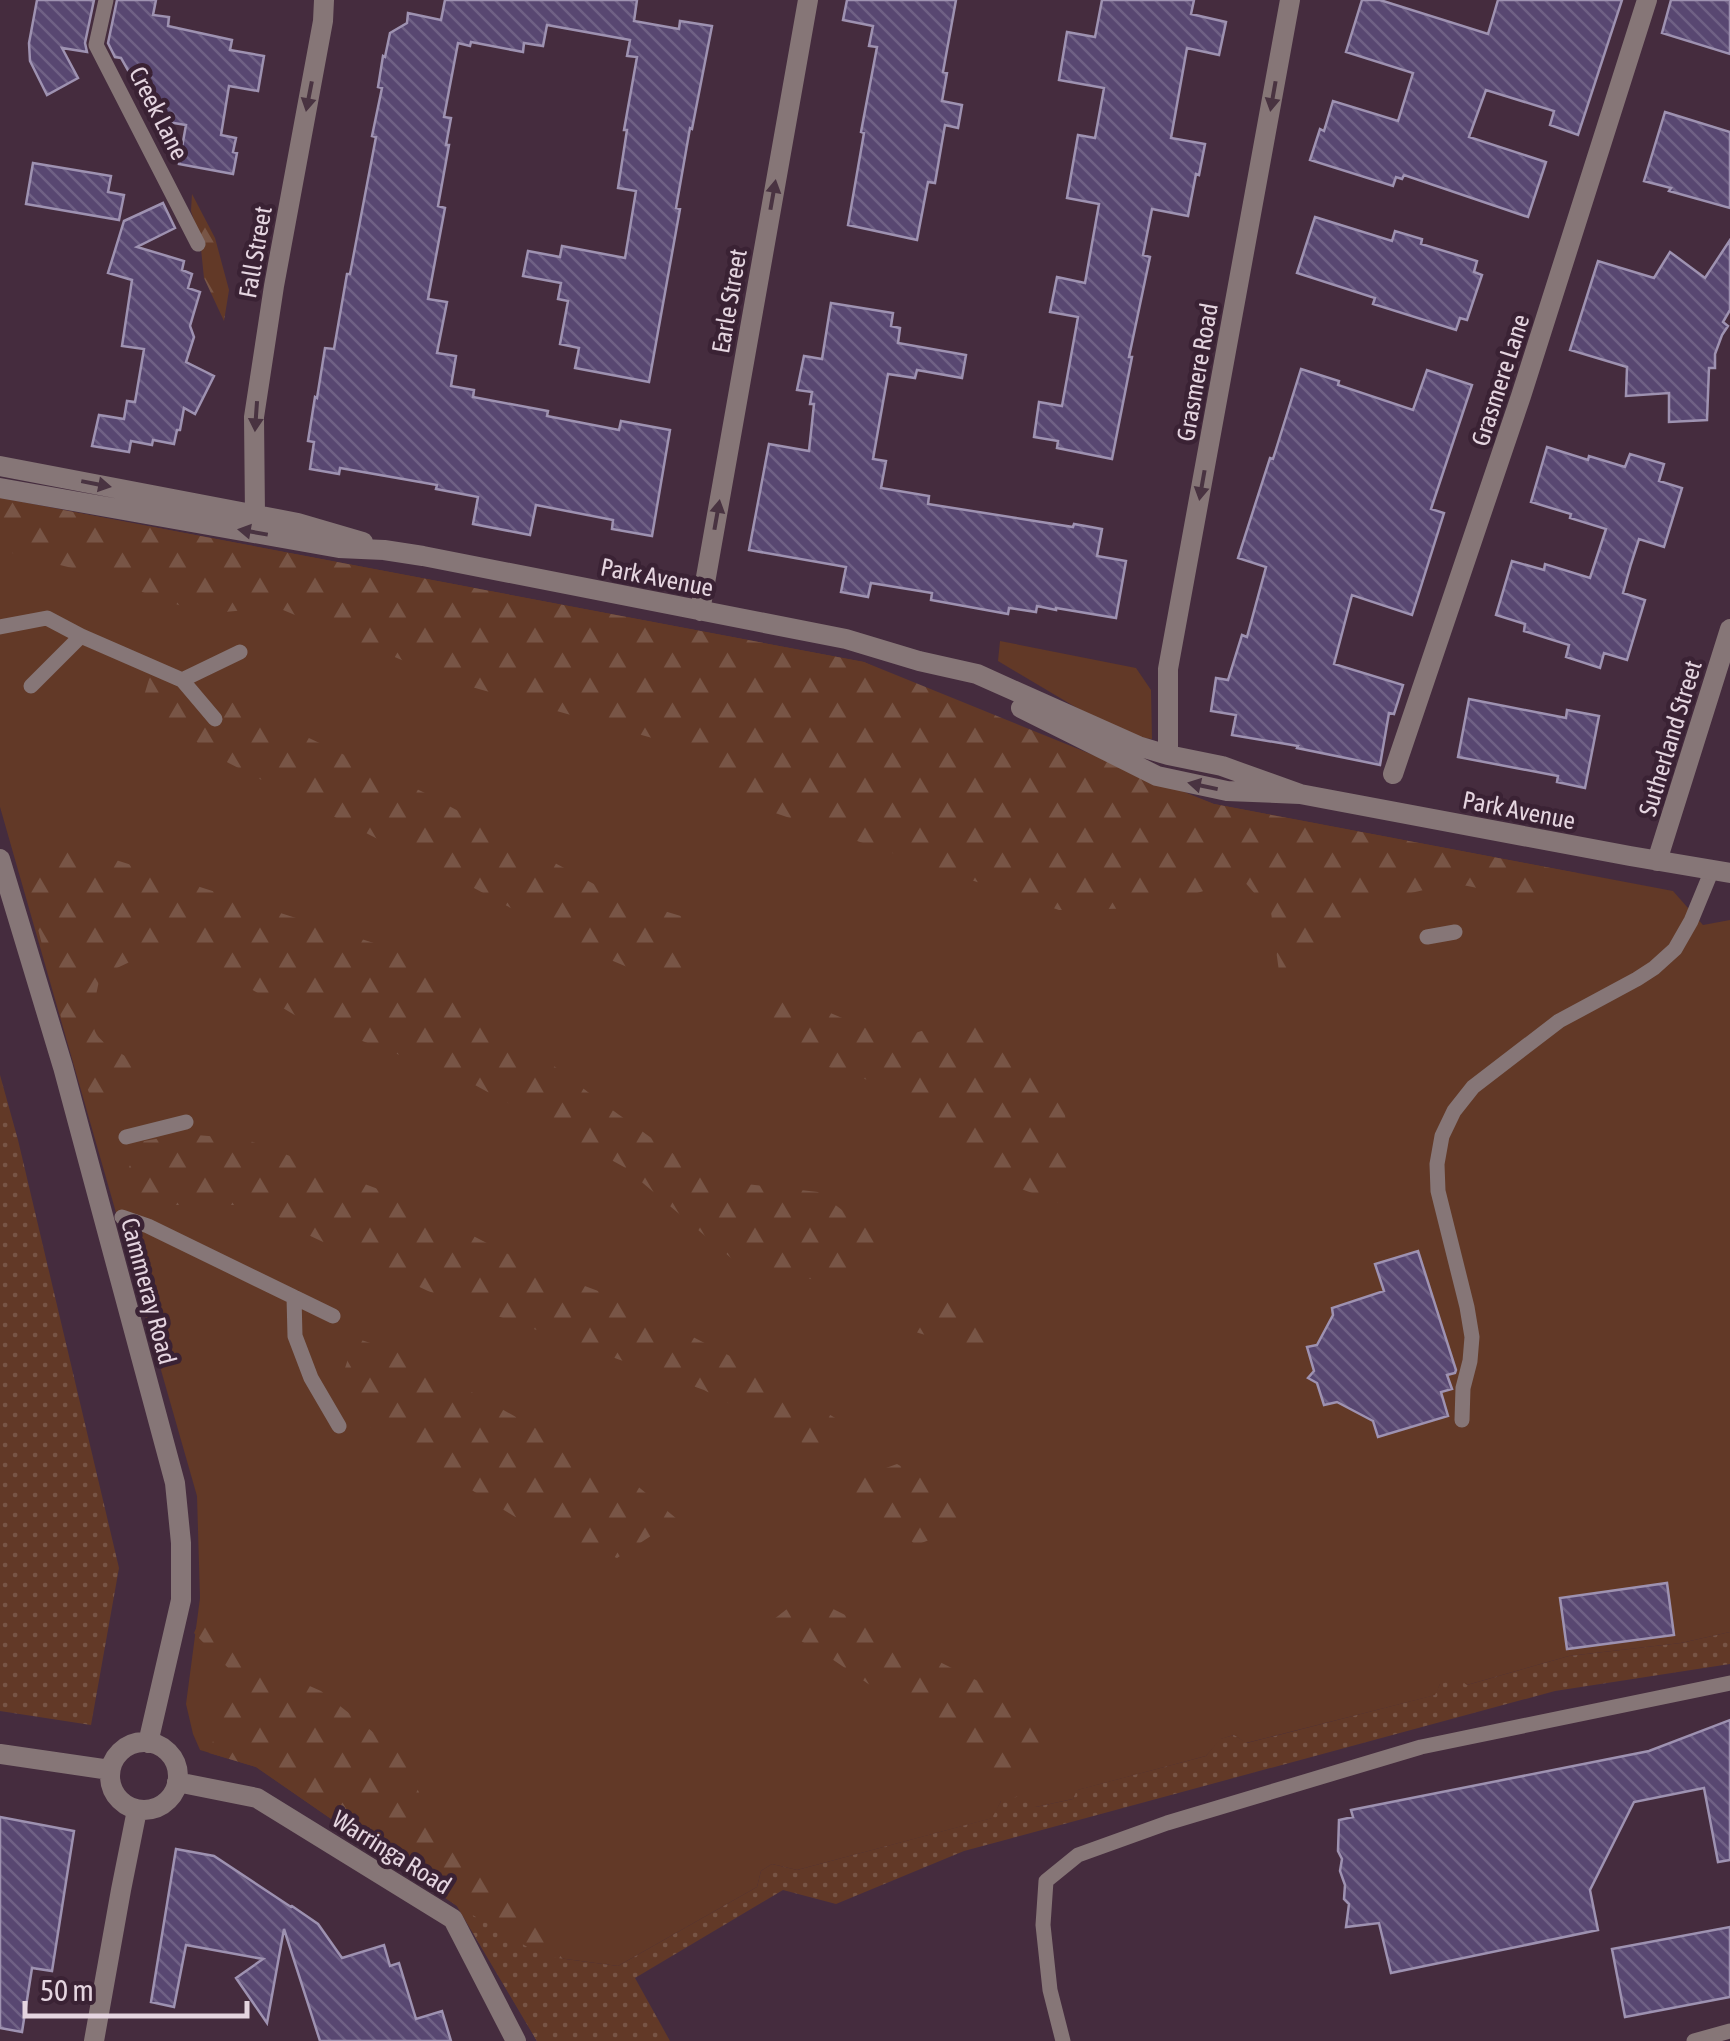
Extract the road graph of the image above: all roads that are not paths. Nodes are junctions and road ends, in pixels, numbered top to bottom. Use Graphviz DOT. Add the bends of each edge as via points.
graph roads {
  1 [pos="106,0"];
  2 [pos="324,0"];
  3 [pos="808,0"];
  4 [pos="1290,0"];
  5 [pos="1647,0"];
  6 [pos="198,244"];
  7 [pos="0,466"];
  8 [pos="0,488"];
  9 [pos="255,515"];
  10 [pos="384,550"];
  11 [pos="700,611"];
  12 [pos="0,627"];
  13 [pos="1730,629"];
  14 [pos="82,636"];
  15 [pos="240,652"];
  16 [pos="919,661"];
  17 [pos="182,680"];
  18 [pos="32,686"];
  19 [pos="215,719"];
  20 [pos="1168,755"];
  21 [pos="1394,774"];
  22 [pos="1300,794"];
  23 [pos="0,860"];
  24 [pos="1658,862"];
  25 [pos="1721,871"];
  26 [pos="1454,932"];
  27 [pos="1427,937"];
  28 [pos="186,1122"];
  29 [pos="126,1138"];
  30 [pos="122,1217"];
  31 [pos="294,1297"];
  32 [pos="332,1316"];
  33 [pos="1462,1420"];
  34 [pos="339,1426"];
  35 [pos="1730,1683"];
  36 [pos="148,1742"];
  37 [pos="0,1754"];
  38 [pos="110,1770"];
  39 [pos="177,1782"];
  40 [pos="137,1810"];
  41 [pos="1730,2031"];
  42 [pos="94,2041"];
  43 [pos="516,2041"];
  44 [pos="1063,2041"];
  45 [pos="1694,2041"];
  1 -- 6 [label="lane, Creek Lane" via="96,45"];
  2 -- 9 [label="street, Fall Street, one-way" via="254,417"];
  11 -- 3 [label="street, Earle Street, one-way"];
  4 -- 20 [label="street, Grasmere Road, one-way" via="1168,669"];
  5 -- 21 [label="street, Grasmere Lane"];
  7 -- 9 [label="street, Park Avenue, one-way"];
  10 -- 8 [label="street, Park Avenue, one-way" via="339,548"];
  9 -- 10 [label="street, Park Avenue"];
  10 -- 11 [label="street, Park Avenue"];
  11 -- 16 [label="street, Park Avenue" via="846,639"];
  12 -- 14 [label="lane" via="47,618"];
  13 -- 24 [label="street, Sutherland Street"];
  14 -- 17 [label="lane"];
  14 -- 18 [label="lane"];
  15 -- 17 [label="lane"];
  16 -- 20 [label="street, Park Avenue" via="977,674"];
  22 -- 16 [label="street, Park Avenue, one-way" via="1227,791 1156,776"];
  17 -- 19 [label="lane"];
  20 -- 22 [label="street, Park Avenue"];
  22 -- 24 [label="street, Park Avenue"];
  23 -- 36 [label="street, Cammeray Road" via="175,1483 181,1600"];
  24 -- 25 [label="street, Park Avenue"];
  25 -- 33 [label="lane" via="1674,949 1654,968 1559,1021 1473,1088 1442,1136 1438,1191 1472,1337"];
  26 -- 27 [label="lane"];
  28 -- 29 [label="lane"];
  30 -- 31 [label="lane"];
  31 -- 32 [label="lane"];
  31 -- 34 [label="lane" via="296,1336"];
  35 -- 44 [label="lane" via="1421,1748 1078,1855 1046,1881 1042,1925"];
  36 -- 38 [label="street" via="120,1752"];
  36 -- 39 [label="street" via="168,1752"];
  37 -- 38 [label="street"];
  38 -- 40 [label="street" via="119,1800"];
  39 -- 40 [label="street" via="167,1801"];
  39 -- 43 [label="street, Warringa Road" via="257,1798 453,1919"];
  40 -- 42 [label="street"];
  41 -- 45 [label="lane"];
}
